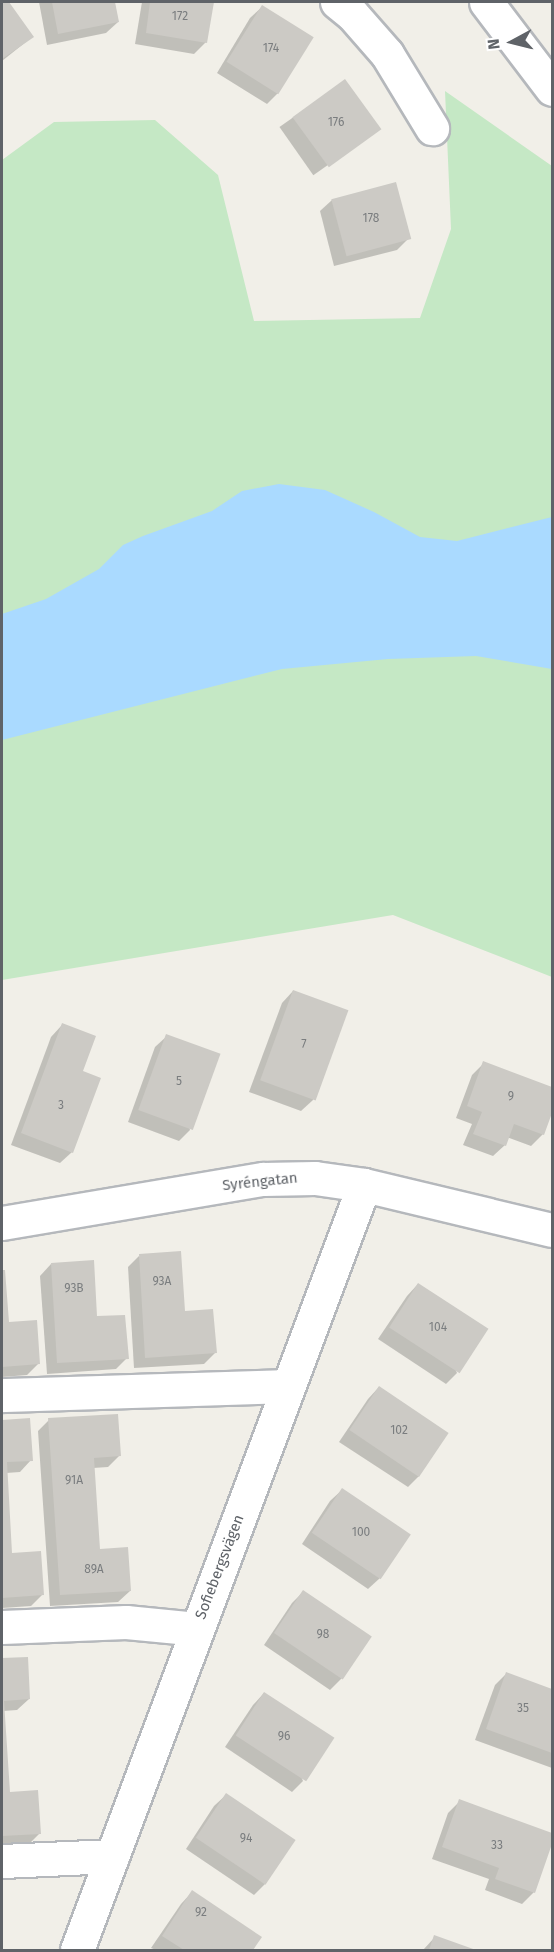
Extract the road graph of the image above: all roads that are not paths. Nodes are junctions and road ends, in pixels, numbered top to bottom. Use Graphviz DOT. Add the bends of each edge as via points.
graph roads {
  1 [pos="337,2"];
  2 [pos="486,2"];
  3 [pos="552,89"];
  4 [pos="432,128"];
  5 [pos="364,1185"];
  6 [pos="2,1223"];
  7 [pos="552,1230"];
  8 [pos="288,1386"];
  9 [pos="2,1395"];
  10 [pos="2,1627"];
  11 [pos="197,1629"];
  12 [pos="112,1856"];
  13 [pos="2,1861"];
  14 [pos="77,1950"];
  1 -- 4 [label="street" via="387,54"];
  2 -- 3 [label="street"];
  5 -- 6 [label="street, Syréngatan" via="315,1178 264,1179"];
  5 -- 7 [label="street, Syréngatan"];
  5 -- 8 [label="street, Sofiebergsvägen"];
  8 -- 9 [label="street"];
  8 -- 11 [label="street, Sofiebergsvägen"];
  10 -- 11 [label="street" via="126,1622"];
  11 -- 12 [label="street, Sofiebergsvägen"];
  12 -- 13 [label="street"];
  12 -- 14 [label="street, Sofiebergsvägen"];
}
